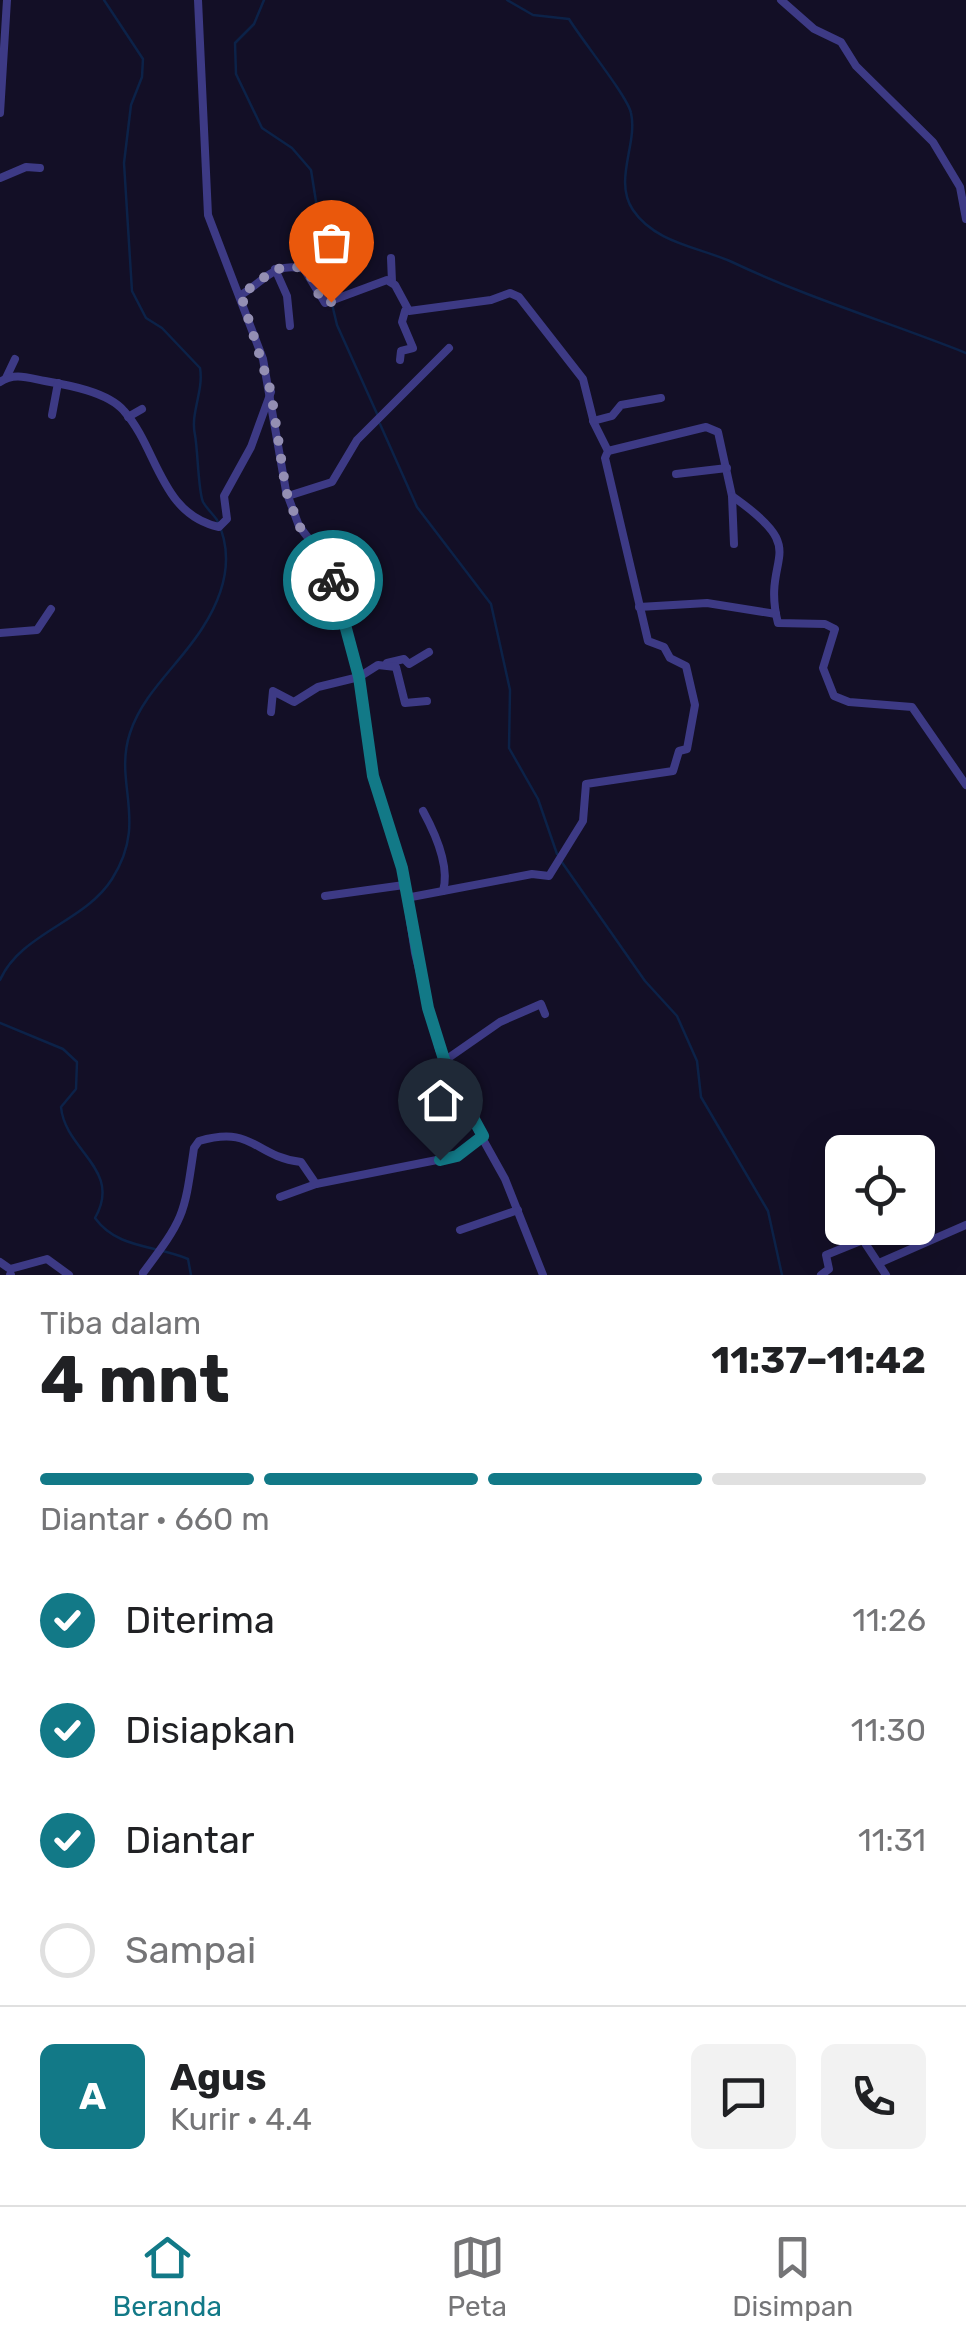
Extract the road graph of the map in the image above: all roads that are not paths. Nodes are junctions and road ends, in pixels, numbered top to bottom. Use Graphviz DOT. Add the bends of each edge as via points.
graph roads {
  1 [pos="8,0"];
  2 [pos="198,0"];
  3 [pos="782,0"];
  4 [pos="0,113"];
  5 [pos="40,168"];
  6 [pos="0,178"];
  7 [pos="966,219"];
  8 [pos="390,258"];
  9 [pos="275,269"];
  10 [pos="392,282"];
  11 [pos="241,295"];
  12 [pos="405,311"];
  13 [pos="290,326"];
  14 [pos="449,348"];
  15 [pos="14,359"];
  16 [pos="400,360"];
  17 [pos="3,380"];
  18 [pos="58,383"];
  19 [pos="271,392"];
  20 [pos="662,398"];
  21 [pos="142,410"];
  22 [pos="52,415"];
  23 [pos="128,417"];
  24 [pos="593,421"];
  25 [pos="608,451"];
  26 [pos="726,468"];
  27 [pos="676,474"];
  28 [pos="288,496"];
  29 [pos="732,496"];
  30 [pos="734,544"];
  31 [pos="639,607"];
  32 [pos="50,609"];
  33 [pos="776,614"];
  34 [pos="0,633"];
  35 [pos="429,652"];
  36 [pos="378,664"];
  37 [pos="359,677"];
  38 [pos="428,701"];
  39 [pos="270,712"];
  40 [pos="966,786"];
  41 [pos="423,812"];
  42 [pos="404,885"];
  43 [pos="443,891"];
  44 [pos="325,896"];
  45 [pos="406,898"];
  46 [pos="545,1014"];
  47 [pos="444,1061"];
  48 [pos="483,1136"];
  49 [pos="316,1184"];
  50 [pos="280,1197"];
  51 [pos="518,1210"];
  52 [pos="966,1225"];
  53 [pos="460,1230"];
  54 [pos="850,1245"];
  55 [pos="868,1245"];
  56 [pos="0,1262"];
  57 [pos="879,1263"];
  58 [pos="143,1273"];
  59 [pos="828,1273"];
  60 [pos="11,1274"];
  61 [pos="68,1275"];
  62 [pos="543,1275"];
  63 [pos="886,1275"];
  1 -- 4 [label="street"];
  2 -- 11 [label="street" via="205,200 219,252"];
  3 -- 7 [label="street" via="814,29 841,42 856,66 933,142 960,187"];
  5 -- 6 [label="street"];
  8 -- 10 [label="street"];
  9 -- 10 [label="street" via="304,269 324,303"];
  9 -- 11 [label="street"];
  9 -- 13 [label="street" via="288,296"];
  10 -- 12 [label="street"];
  11 -- 19 [label="street"];
  12 -- 16 [label="street" via="402,322 413,345 401,351"];
  12 -- 24 [label="street" via="514,293 583,378"];
  14 -- 28 [label="street" via="356,440 332,482"];
  15 -- 17 [label="street"];
  17 -- 18 [label="street"];
  18 -- 22 [label="street"];
  18 -- 23 [label="street" via="111,401"];
  19 -- 23 [label="street" via="224,496 226,524 219,528 167,492"];
  19 -- 28 [label="street"];
  20 -- 24 [label="street" via="621,405 616,414"];
  21 -- 23 [label="street"];
  24 -- 25 [label="street"];
  25 -- 26 [label="street" via="712,428 722,440"];
  25 -- 31 [label="street" via="604,458"];
  26 -- 27 [label="street"];
  26 -- 29 [label="street"];
  28 -- 37 [label="street" via="331,575"];
  29 -- 30 [label="street"];
  29 -- 33 [label="street" via="777,537"];
  31 -- 33 [label="street" via="707,602"];
  31 -- 43 [label="street" via="650,644 685,664 693,696 688,746 679,751 673,771 586,784 583,821 549,876"];
  32 -- 34 [label="street" via="36,630"];
  33 -- 40 [label="street" via="781,626 835,629 823,668 834,696 912,706"];
  35 -- 36 [label="street" via="409,664"];
  36 -- 37 [label="street"];
  36 -- 38 [label="street" via="396,667 405,703"];
  37 -- 39 [label="street" via="316,688 294,702 273,692"];
  37 -- 42 [label="street" via="373,776"];
  41 -- 43 [label="street" via="444,864"];
  42 -- 44 [label="street"];
  42 -- 45 [label="street"];
  43 -- 45 [label="street"];
  45 -- 47 [label="street"];
  46 -- 47 [label="street" via="540,1004 500,1022"];
  47 -- 48 [label="street"];
  48 -- 49 [label="street" via="457,1156"];
  48 -- 51 [label="street"];
  49 -- 50 [label="street"];
  49 -- 58 [label="street" via="301,1162 279,1160 244,1136 199,1141 183,1215"];
  51 -- 53 [label="street"];
  51 -- 62 [label="street"];
  52 -- 57 [label="street"];
  54 -- 59 [label="street" via="826,1255"];
  55 -- 57 [label="street"];
  56 -- 60 [label="street"];
  57 -- 63 [label="street"];
  60 -- 61 [label="street" via="47,1259"];
}
